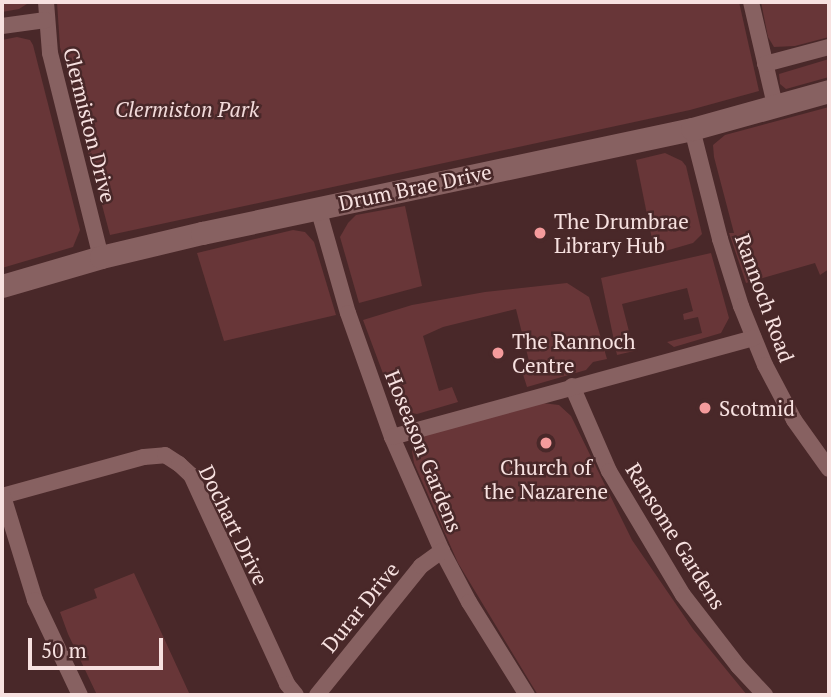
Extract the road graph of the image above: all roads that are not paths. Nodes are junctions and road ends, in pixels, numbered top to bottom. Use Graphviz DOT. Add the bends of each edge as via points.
graph roads {
  1 [pos="46,2"];
  2 [pos="751,2"];
  3 [pos="46,20"];
  4 [pos="2,26"];
  5 [pos="829,47"];
  6 [pos="765,64"];
  7 [pos="829,90"];
  8 [pos="775,105"];
  9 [pos="692,129"];
  10 [pos="318,208"];
  11 [pos="101,257"];
  12 [pos="2,286"];
  13 [pos="754,338"];
  14 [pos="572,386"];
  15 [pos="393,437"];
  16 [pos="827,462"];
  17 [pos="2,496"];
  18 [pos="442,551"];
  19 [pos="80,695"];
  20 [pos="296,695"];
  21 [pos="317,695"];
  22 [pos="527,695"];
  23 [pos="765,695"];
  1 -- 3 [label="street, Clermiston Drive"];
  2 -- 6 [label="street"];
  3 -- 4 [label="street"];
  3 -- 11 [label="street, Clermiston Drive" via="50,53"];
  5 -- 6 [label="street"];
  6 -- 8 [label="street"];
  7 -- 8 [label="street, Drum Brae Drive"];
  8 -- 9 [label="street, Drum Brae Drive"];
  9 -- 10 [label="street, Drum Brae Drive"];
  9 -- 13 [label="street, Rannoch Road" via="728,269"];
  10 -- 11 [label="street, Drum Brae Drive"];
  10 -- 15 [label="street, Hoseason Gardens" via="348,313"];
  11 -- 12 [label="street, Drum Brae Drive"];
  13 -- 14 [label="street"];
  13 -- 16 [label="street, Rannoch Road" via="794,420"];
  14 -- 15 [label="street"];
  14 -- 23 [label="street, Ransome Gardens" via="609,471 669,572 730,656"];
  15 -- 18 [label="street, Hoseason Gardens"];
  17 -- 19 [label="street" via="35,600"];
  17 -- 20 [label="street, Dochart Drive" via="144,457 165,456 179,464 191,475"];
  18 -- 21 [label="street, Durar Drive" via="421,566"];
  18 -- 22 [label="street, Hoseason Gardens"];
}
